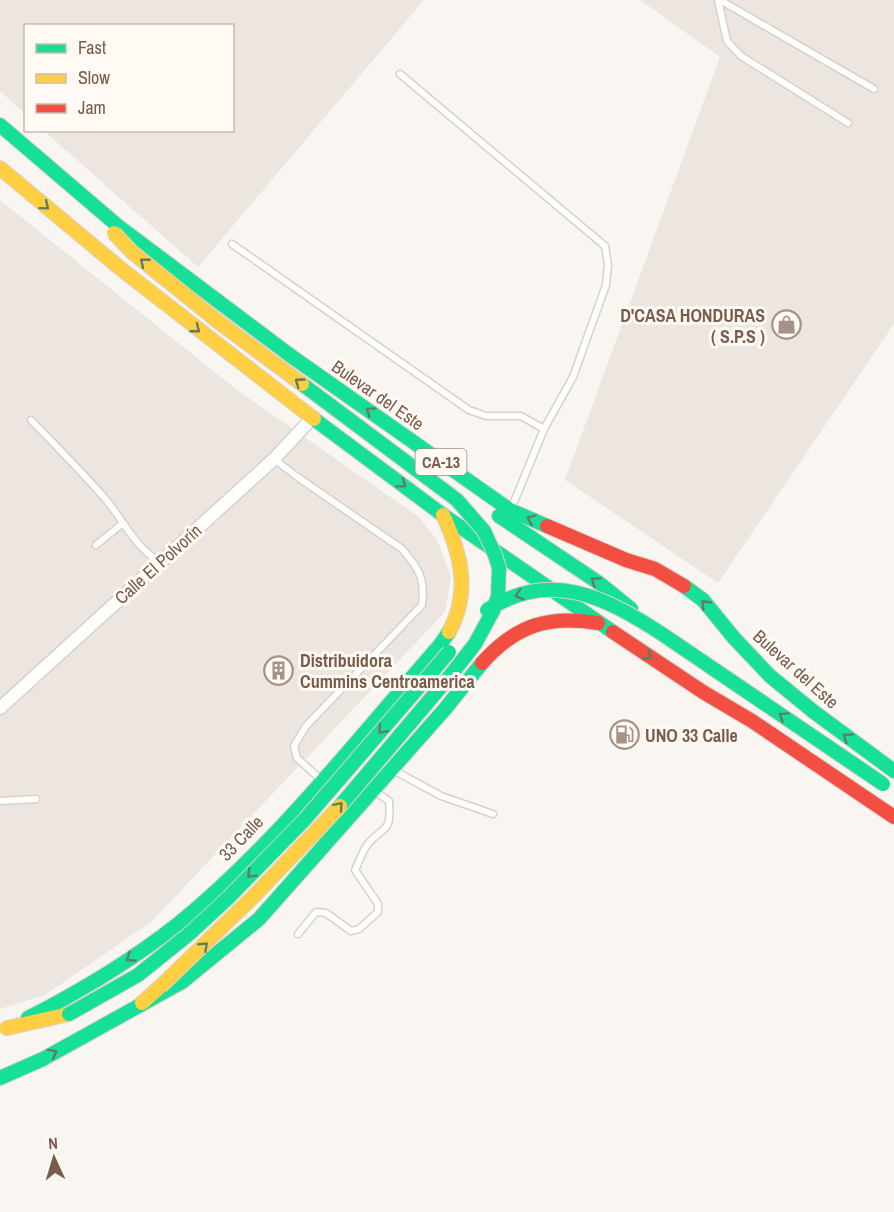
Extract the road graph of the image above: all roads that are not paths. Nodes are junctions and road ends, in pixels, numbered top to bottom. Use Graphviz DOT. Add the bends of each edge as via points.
graph roads {
  1 [pos="719,0"];
  2 [pos="400,74"];
  3 [pos="874,89"];
  4 [pos="848,123"];
  5 [pos="0,124"];
  6 [pos="0,168"];
  7 [pos="85,197"];
  8 [pos="232,244"];
  9 [pos="313,417"];
  10 [pos="31,420"];
  11 [pos="544,429"];
  12 [pos="274,459"];
  13 [pos="454,470"];
  14 [pos="510,510"];
  15 [pos="443,515"];
  16 [pos="122,524"];
  17 [pos="96,546"];
  18 [pos="160,562"];
  19 [pos="598,623"];
  20 [pos="624,640"];
  21 [pos="439,646"];
  22 [pos="472,674"];
  23 [pos="0,708"];
  24 [pos="392,769"];
  25 [pos="894,771"];
  26 [pos="320,780"];
  27 [pos="889,788"];
  28 [pos="373,790"];
  29 [pos="36,799"];
  30 [pos="0,801"];
  31 [pos="493,814"];
  32 [pos="894,817"];
  33 [pos="298,934"];
  34 [pos="142,1004"];
  35 [pos="3,1030"];
  36 [pos="0,1078"];
  1 -- 3 [label="lane"];
  1 -- 4 [label="lane" via="727,41 741,56"];
  2 -- 11 [label="lane" via="605,246 606,285 573,377"];
  5 -- 7 [label="main road, Bulevar del Este / CA-13"];
  6 -- 9 [label="main road, CA-13, one-way" via="131,277"];
  13 -- 7 [label="main road, Bulevar del Este / CA-13, one-way" via="291,356"];
  34 -- 7 [label="main road, one-way, bridge" via="226,926 308,841 430,699 482,635 495,610 500,578 489,538 469,511 132,252"];
  8 -- 11 [label="lane" via="469,410 486,416 522,416"];
  9 -- 12 [label="street, Calle El Polvorín"];
  9 -- 15 [label="main road, CA-13, one-way"];
  10 -- 16 [label="lane" via="104,497"];
  11 -- 14 [label="lane"];
  12 -- 18 [label="street, Calle El Polvorín"];
  12 -- 26 [label="lane" via="402,549 416,565 424,586 422,605 306,726 294,747 297,758"];
  13 -- 14 [label="main road, Bulevar del Este / CA-13"];
  20 -- 13 [label="main road, one-way" via="634,618 627,604 481,504"];
  25 -- 14 [label="main road, Bulevar del Este / CA-13, one-way" via="771,676 703,600 681,584 655,569"];
  15 -- 19 [label="main road, CA-13"];
  15 -- 21 [label="main road, 33 Calle" via="455,544 463,588 459,613"];
  16 -- 17 [label="lane"];
  16 -- 18 [label="lane" via="148,555"];
  18 -- 23 [label="street, Calle El Polvorín"];
  19 -- 20 [label="main road, CA-13"];
  19 -- 22 [label="main road" via="556,620 531,626 507,640"];
  20 -- 32 [label="main road, CA-13, one-way"];
  21 -- 22 [label="main road"];
  21 -- 26 [label="main road, 33 Calle"];
  22 -- 24 [label="main road"];
  24 -- 28 [label="main road"];
  24 -- 31 [label="lane" via="441,796"];
  26 -- 35 [label="main road, 33 Calle, one-way" via="214,890 150,945 93,982"];
  27 -- 35 [label="main road, one-way, bridge" via="624,611 598,598 567,590 535,591 489,608 284,842 194,931 145,970 69,1014"];
  28 -- 33 [label="lane" via="389,801 387,829 368,844 355,870 378,904 378,912 351,931 326,913 316,912"];
  28 -- 34 [label="main road" via="259,919 182,982"];
  29 -- 30 [label="lane"];
  36 -- 34 [label="main road, one-way" via="43,1059"];
}
